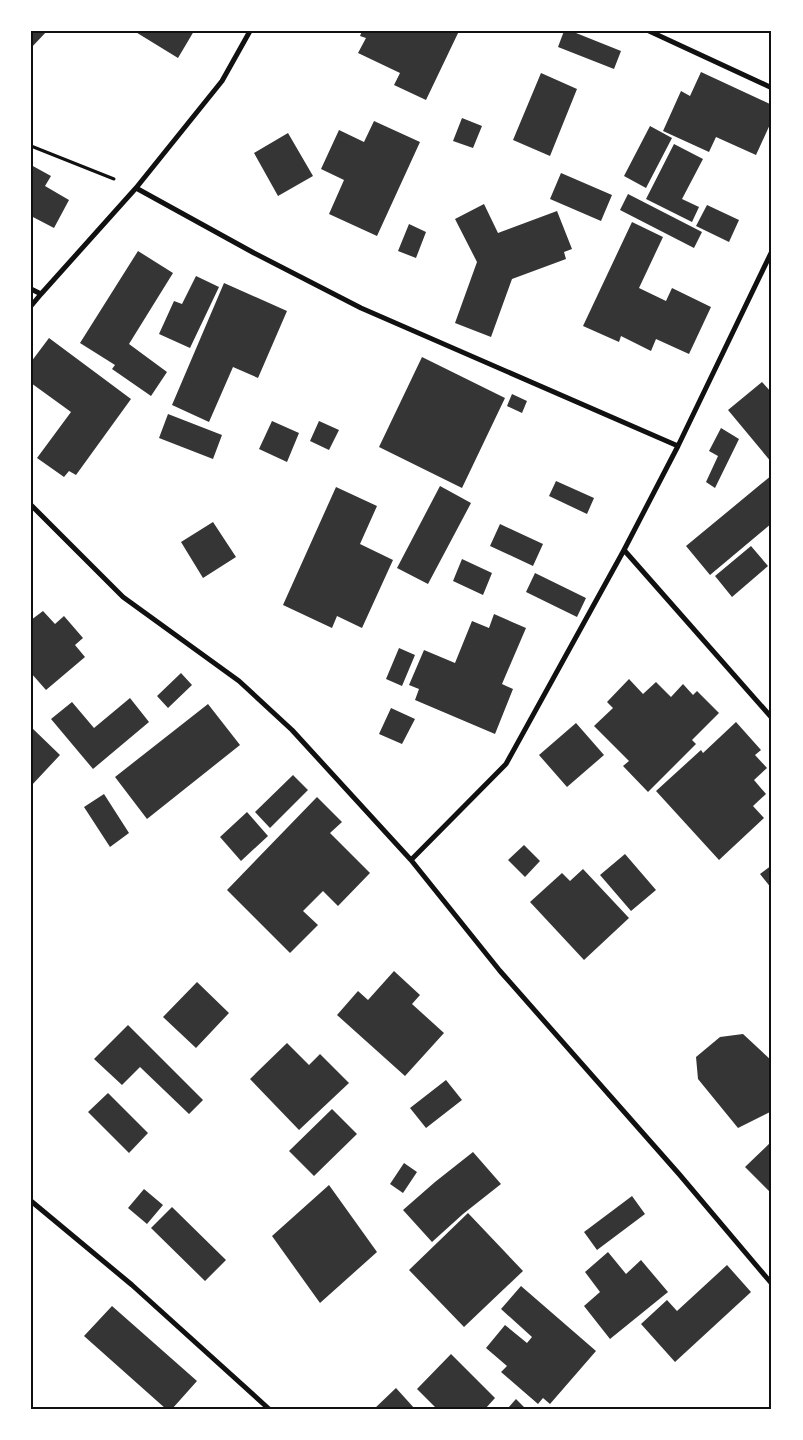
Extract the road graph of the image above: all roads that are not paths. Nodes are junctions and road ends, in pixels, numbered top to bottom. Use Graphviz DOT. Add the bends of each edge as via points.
graph roads {
  1 [pos="250,31"];
  2 [pos="649,31"];
  3 [pos="772,88"];
  4 [pos="136,188"];
  5 [pos="772,251"];
  6 [pos="31,289"];
  7 [pos="40,294"];
  8 [pos="31,306"];
  9 [pos="678,446"];
  10 [pos="31,504"];
  11 [pos="624,550"];
  12 [pos="772,718"];
  13 [pos="411,860"];
  14 [pos="31,1200"];
  15 [pos="772,1284"];
  16 [pos="269,1409"];
  1 -- 4 [label="street" via="222,81"];
  2 -- 3 [label="street"];
  4 -- 7 [label="street"];
  4 -- 9 [label="street" via="254,254 361,308"];
  5 -- 9 [label="street"];
  6 -- 7 [label="street"];
  7 -- 8 [label="street"];
  9 -- 11 [label="street"];
  10 -- 13 [label="street" via="123,597 239,681 292,730"];
  11 -- 12 [label="street"];
  11 -- 13 [label="street" via="506,764"];
  13 -- 15 [label="street" via="500,971"];
  14 -- 16 [label="street" via="132,1285"];
}
